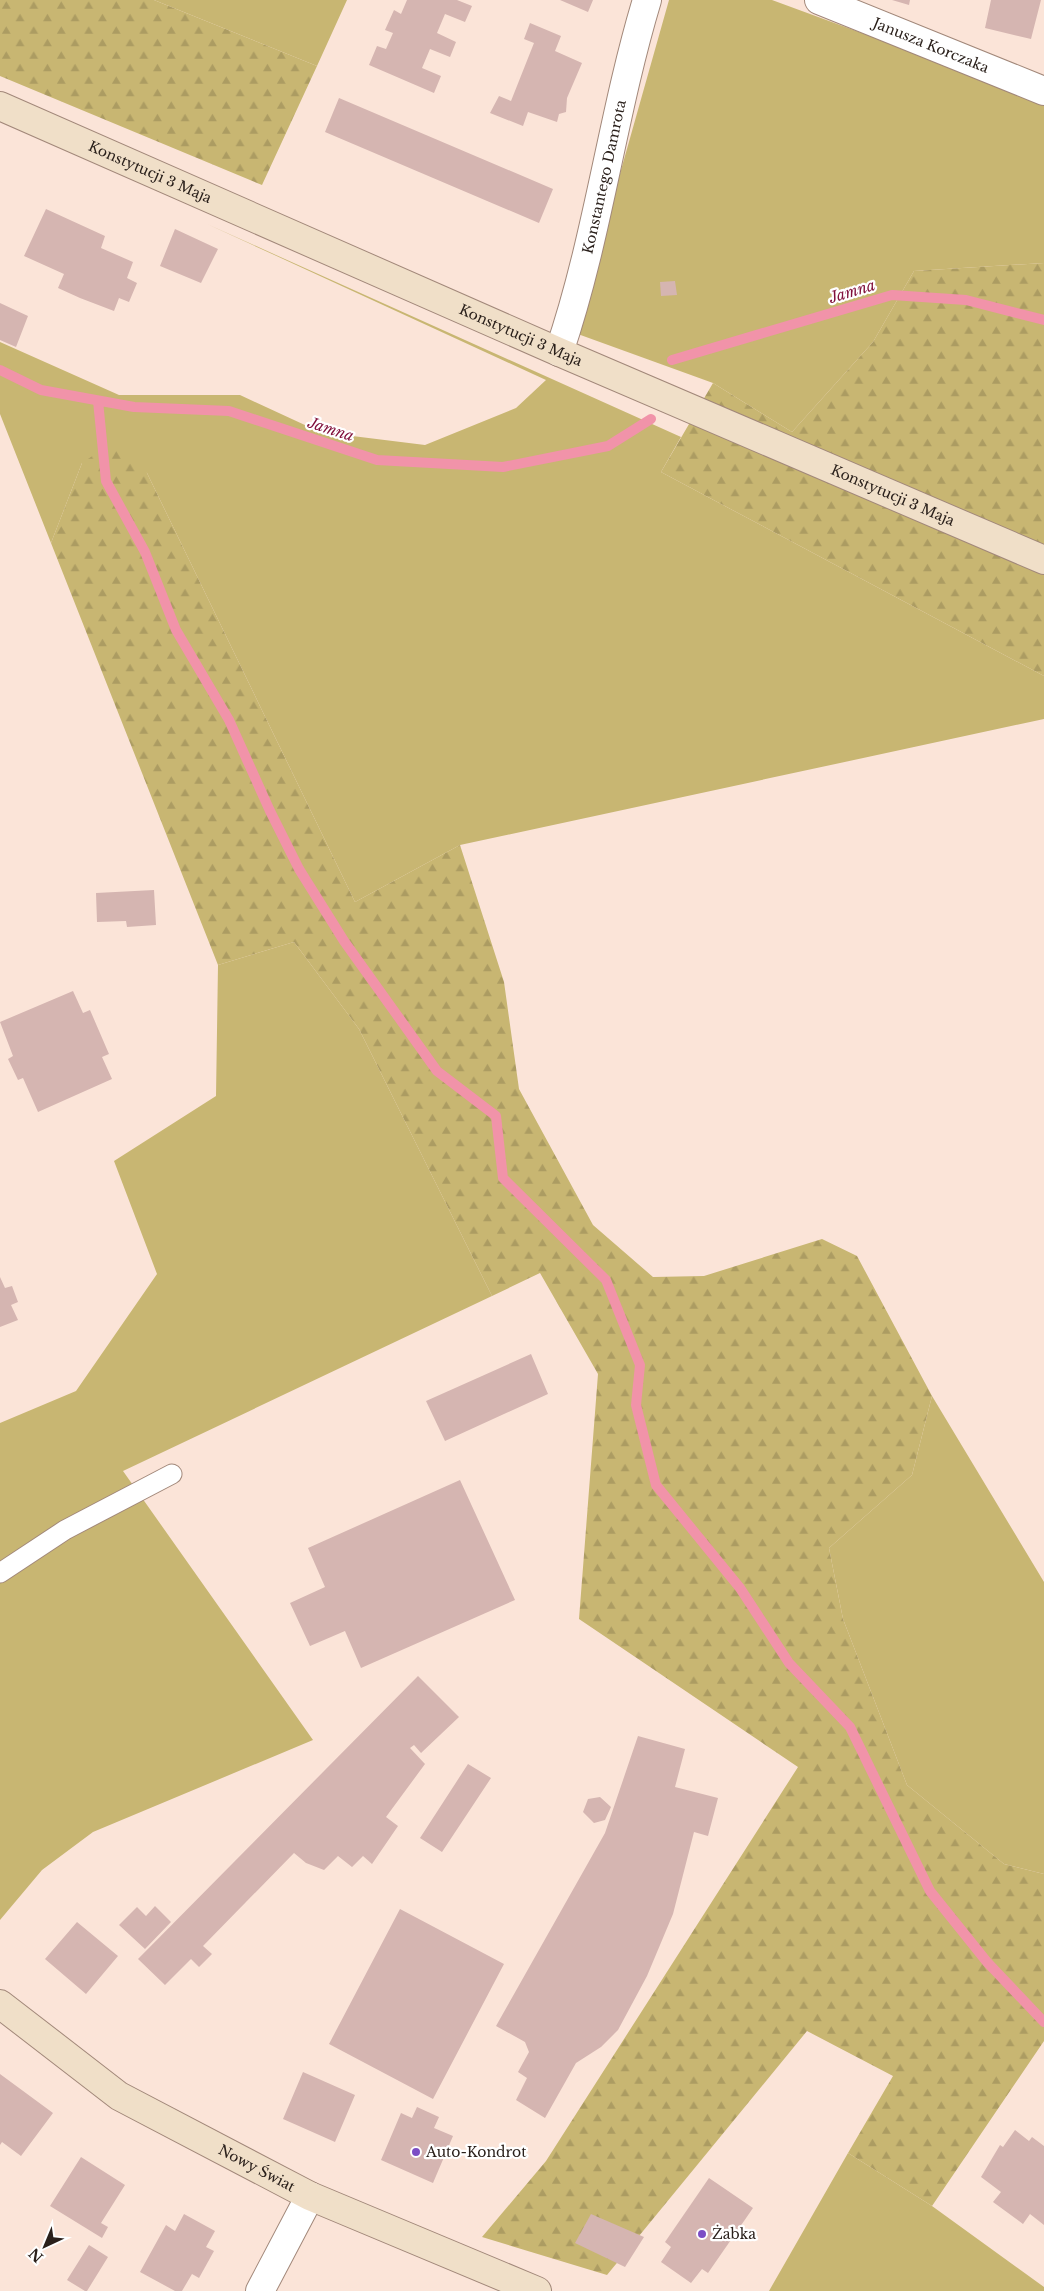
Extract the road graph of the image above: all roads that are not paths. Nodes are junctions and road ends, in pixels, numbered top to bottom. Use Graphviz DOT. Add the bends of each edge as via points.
graph roads {
  1 [pos="647,0"];
  2 [pos="819,0"];
  3 [pos="1044,92"];
  4 [pos="0,106"];
  5 [pos="558,352"];
  6 [pos="1044,560"];
  7 [pos="172,1474"];
  8 [pos="0,1573"];
  9 [pos="0,2004"];
  10 [pos="310,2196"];
  11 [pos="260,2291"];
  12 [pos="537,2291"];
  1 -- 5 [label="street, Konstantego Damrota" via="634,44 575,306"];
  2 -- 3 [label="street, Janusza Korczaka"];
  4 -- 5 [label="street, Konstytucji 3 Maja"];
  5 -- 6 [label="street, Konstytucji 3 Maja"];
  7 -- 8 [label="lane" via="66,1530"];
  9 -- 10 [label="street, Nowy Świat" via="119,2096"];
  10 -- 11 [label="street"];
  10 -- 12 [label="street, Nowy Świat"];
}
